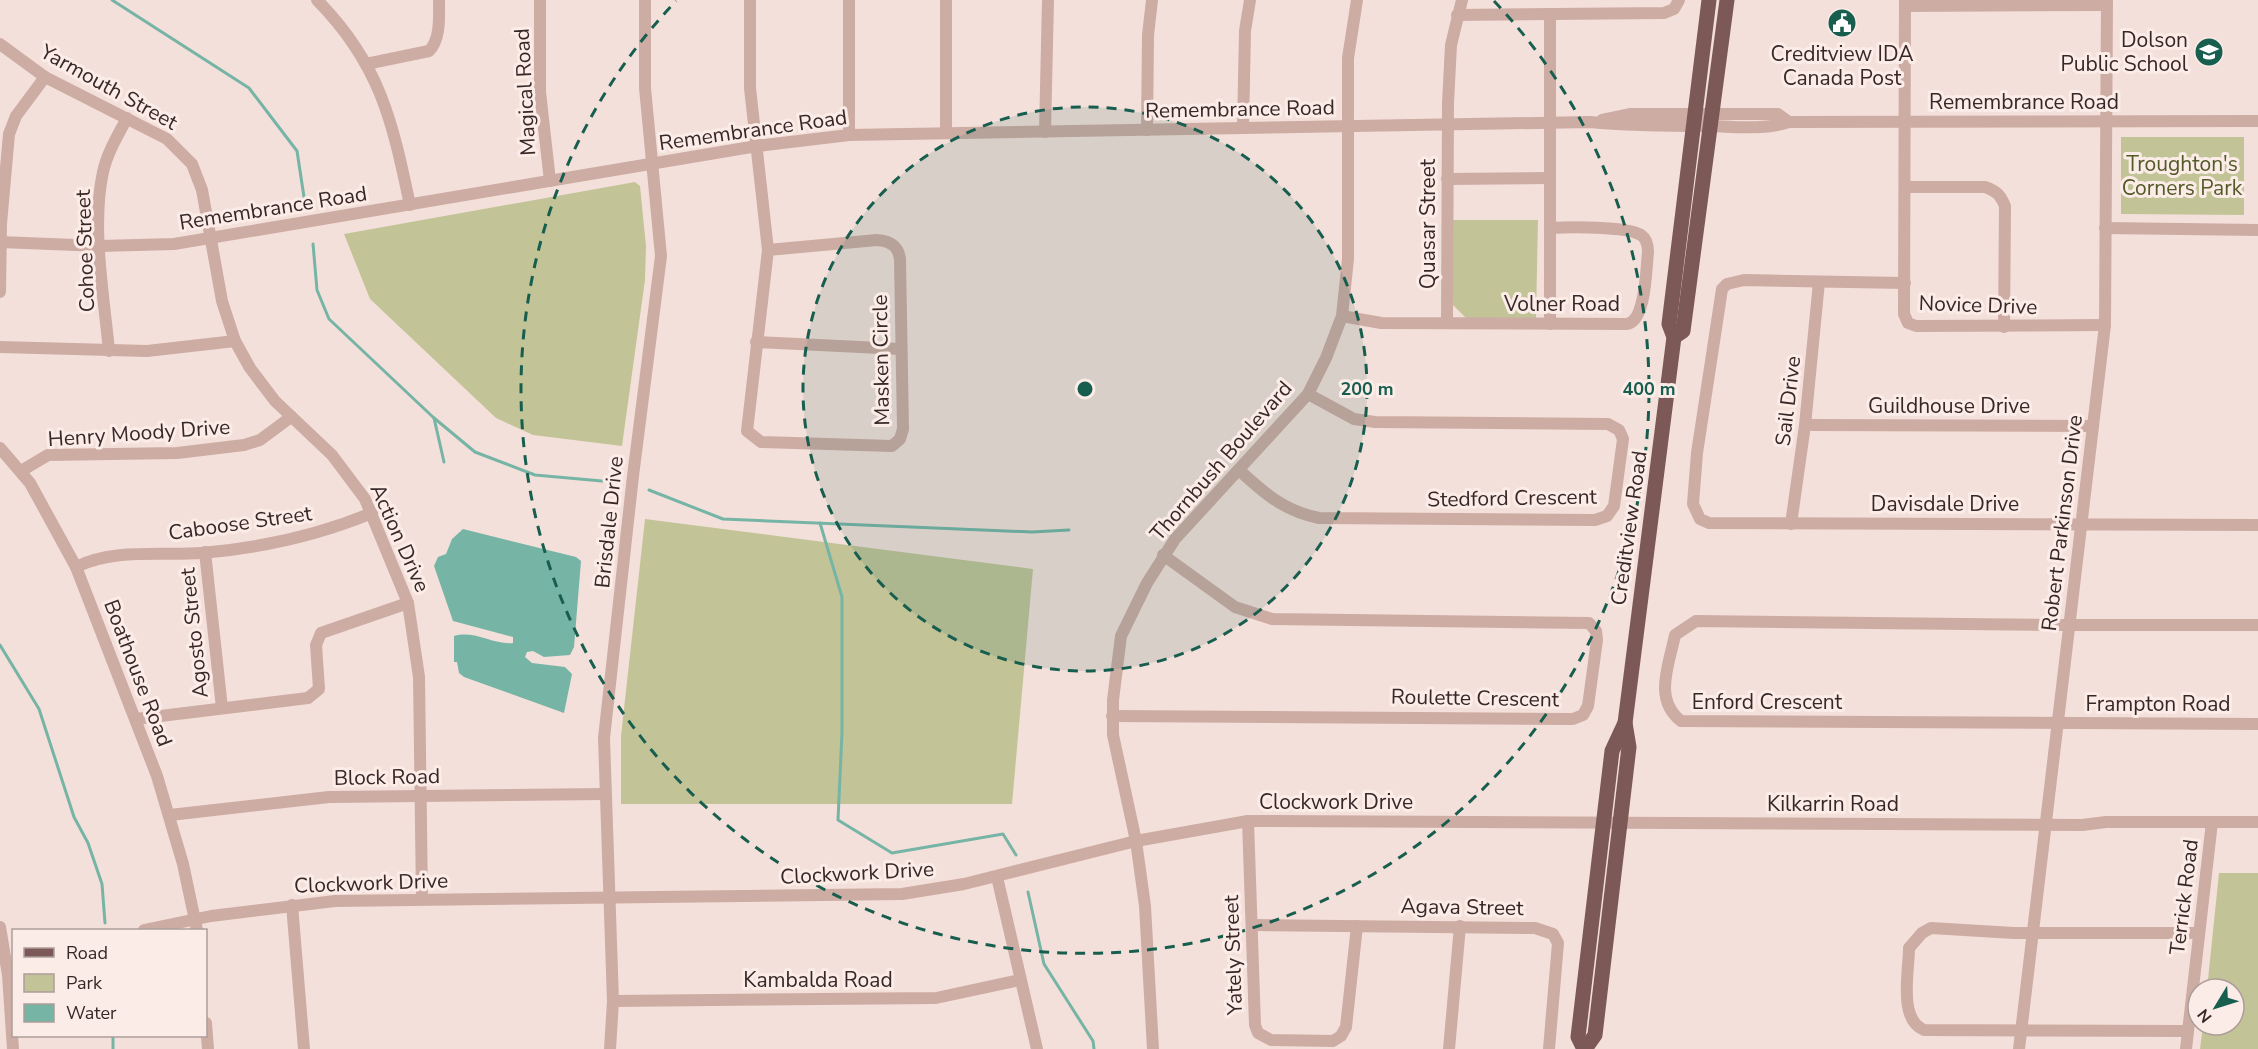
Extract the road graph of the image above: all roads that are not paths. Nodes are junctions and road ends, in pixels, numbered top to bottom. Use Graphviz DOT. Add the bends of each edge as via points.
graph roads {
  1 [pos="317,0"];
  2 [pos="439,0"];
  3 [pos="540,0"];
  4 [pos="645,0"];
  5 [pos="750,0"];
  6 [pos="849,0"];
  7 [pos="946,0"];
  8 [pos="1048,0"];
  9 [pos="1152,0"];
  10 [pos="1250,0"];
  11 [pos="1357,0"];
  12 [pos="1462,0"];
  13 [pos="1679,0"];
  14 [pos="1710,0"];
  15 [pos="1727,0"];
  16 [pos="1905,3"];
  17 [pos="2003,3"];
  18 [pos="2107,3"];
  19 [pos="1550,14"];
  20 [pos="1457,15"];
  21 [pos="1725,16"];
  22 [pos="0,44"];
  23 [pos="366,64"];
  24 [pos="45,77"];
  25 [pos="127,118"];
  26 [pos="1694,120"];
  27 [pos="1712,120"];
  28 [pos="2106,121"];
  29 [pos="2258,121"];
  30 [pos="1906,122"];
  31 [pos="1550,123"];
  32 [pos="1447,125"];
  33 [pos="1348,126"];
  34 [pos="1243,128"];
  35 [pos="1147,130"];
  36 [pos="1045,132"];
  37 [pos="946,133"];
  38 [pos="849,135"];
  39 [pos="757,146"];
  40 [pos="653,163"];
  41 [pos="1549,178"];
  42 [pos="1447,179"];
  43 [pos="550,181"];
  44 [pos="1905,186"];
  45 [pos="410,205"];
  46 [pos="1550,228"];
  47 [pos="2105,228"];
  48 [pos="2258,230"];
  49 [pos="211,239"];
  50 [pos="1,243"];
  51 [pos="100,246"];
  52 [pos="768,250"];
  53 [pos="1819,282"];
  54 [pos="1905,283"];
  55 [pos="0,292"];
  56 [pos="1342,316"];
  57 [pos="1447,323"];
  58 [pos="1550,324"];
  59 [pos="2105,325"];
  60 [pos="2004,327"];
  61 [pos="1674,337"];
  62 [pos="235,341"];
  63 [pos="756,342"];
  64 [pos="0,347"];
  65 [pos="901,349"];
  66 [pos="109,351"];
  67 [pos="1308,394"];
  68 [pos="291,417"];
  69 [pos="1805,425"];
  70 [pos="2093,426"];
  71 [pos="0,448"];
  72 [pos="1239,470"];
  73 [pos="21,471"];
  74 [pos="372,513"];
  75 [pos="1791,524"];
  76 [pos="2081,524"];
  77 [pos="2258,525"];
  78 [pos="205,552"];
  79 [pos="1163,555"];
  80 [pos="76,567"];
  81 [pos="408,603"];
  82 [pos="2258,625"];
  83 [pos="2069,626"];
  84 [pos="222,708"];
  85 [pos="1112,716"];
  86 [pos="136,719"];
  87 [pos="1625,723"];
  88 [pos="2058,723"];
  89 [pos="2258,724"];
  90 [pos="605,794"];
  91 [pos="420,796"];
  92 [pos="170,815"];
  93 [pos="1248,821"];
  94 [pos="2212,822"];
  95 [pos="2258,822"];
  96 [pos="1602,823"];
  97 [pos="1620,823"];
  98 [pos="2046,825"];
  99 [pos="1136,841"];
  100 [pos="997,877"];
  101 [pos="608,898"];
  102 [pos="422,900"];
  103 [pos="292,905"];
  104 [pos="195,925"];
  105 [pos="1252,925"];
  106 [pos="1357,926"];
  107 [pos="1460,926"];
  108 [pos="0,927"];
  109 [pos="154,929"];
  110 [pos="2033,933"];
  111 [pos="2199,933"];
  112 [pos="6,957"];
  113 [pos="2193,977"];
  114 [pos="1020,980"];
  115 [pos="613,1001"];
  116 [pos="2022,1030"];
  117 [pos="2186,1031"];
  118 [pos="12,1036"];
  119 [pos="304,1049"];
  120 [pos="610,1049"];
  121 [pos="1037,1049"];
  122 [pos="1153,1049"];
  123 [pos="1449,1049"];
  124 [pos="1549,1049"];
  125 [pos="1585,1049"];
  126 [pos="2019,1049"];
  1 -- 23 [label="street" via="352,40"];
  2 -- 23 [label="street" via="438,30 429,51"];
  3 -- 43 [label="street, Magical Road" via="540,92"];
  4 -- 40 [label="street, Brisdale Drive" via="645,88"];
  5 -- 39 [label="street, Masken Circle" via="750,88"];
  6 -- 38 [label="street"];
  7 -- 37 [label="street"];
  8 -- 36 [label="street"];
  9 -- 35 [label="street"];
  10 -- 34 [label="street" via="1245,31"];
  11 -- 33 [label="street, Thornbush Boulevard" via="1348,58"];
  12 -- 20 [label="street, Quasar Street"];
  13 -- 19 [label="street" via="1674,9 1664,13"];
  14 -- 21 [label="main road" via="1716,11"];
  14 -- 26 [label="main road, Creditview Road"];
  15 -- 21 [label="main road, Creditview Road"];
  16 -- 17 [label="street"];
  16 -- 30 [label="street, Novice Drive"];
  17 -- 18 [label="street"];
  18 -- 28 [label="street, Robert Parkinson Drive"];
  19 -- 20 [label="street"];
  19 -- 31 [label="street"];
  20 -- 32 [label="street, Quasar Street" via="1451,45"];
  21 -- 27 [label="main road, Creditview Road"];
  22 -- 24 [label="street, Yarmouth Street"];
  23 -- 45 [label="street" via="391,119"];
  24 -- 25 [label="street, Yarmouth Street"];
  24 -- 50 [label="street" via="16,116 9,134"];
  25 -- 49 [label="street, Yarmouth Street" via="167,139 185,154 199,178"];
  25 -- 51 [label="street, Cohoe Street" via="102,173"];
  26 -- 27 [label="street, Remembrance Road"];
  26 -- 31 [label="street, Remembrance Road" via="1631,114 1590,122"];
  26 -- 61 [label="main road, Creditview Road" via="1668,324"];
  27 -- 30 [label="street, Remembrance Road" via="1777,126 1790,122"];
  27 -- 61 [label="main road, Creditview Road" via="1683,331"];
  28 -- 29 [label="street, Remembrance Road"];
  28 -- 30 [label="street, Remembrance Road"];
  28 -- 47 [label="street, Robert Parkinson Drive"];
  30 -- 44 [label="street, Novice Drive"];
  31 -- 32 [label="street, Remembrance Road"];
  31 -- 41 [label="street"];
  32 -- 33 [label="street, Remembrance Road"];
  32 -- 42 [label="street, Quasar Street"];
  33 -- 34 [label="street, Remembrance Road"];
  33 -- 56 [label="street, Thornbush Boulevard" via="1348,260"];
  34 -- 35 [label="street, Remembrance Road"];
  35 -- 36 [label="street, Remembrance Road"];
  36 -- 37 [label="street, Remembrance Road"];
  37 -- 38 [label="street, Remembrance Road"];
  38 -- 39 [label="street, Remembrance Road"];
  39 -- 40 [label="street, Remembrance Road"];
  39 -- 52 [label="street, Masken Circle"];
  40 -- 43 [label="street, Remembrance Road"];
  40 -- 90 [label="street, Brisdale Drive" via="661,256 604,738"];
  41 -- 42 [label="street"];
  41 -- 46 [label="street"];
  42 -- 57 [label="street, Quasar Street"];
  43 -- 45 [label="street, Remembrance Road"];
  44 -- 54 [label="street, Novice Drive"];
  44 -- 60 [label="street" via="1985,187 1997,191 2002,198"];
  45 -- 49 [label="street, Remembrance Road"];
  46 -- 58 [label="street"];
  46 -- 58 [label="street, Volner Road" via="1636,233 1648,243 1648,252 1641,312 1631,324"];
  47 -- 48 [label="street"];
  47 -- 59 [label="street, Robert Parkinson Drive"];
  49 -- 51 [label="street, Remembrance Road"];
  49 -- 62 [label="street, Action Drive" via="222,301"];
  50 -- 51 [label="street, Remembrance Road"];
  50 -- 55 [label="street"];
  51 -- 66 [label="street, Cohoe Street"];
  52 -- 63 [label="street, Masken Circle"];
  52 -- 65 [label="street, Masken Circle" via="877,240 892,244 899,253"];
  53 -- 54 [label="street"];
  53 -- 69 [label="street, Sail Drive"];
  53 -- 75 [label="street, Davisdale Drive" via="1744,280 1722,288 1697,453 1693,504 1700,519 1709,523"];
  54 -- 60 [label="street, Novice Drive" via="1904,314 1908,323"];
  56 -- 57 [label="street, Volner Road" via="1367,322"];
  56 -- 67 [label="street, Thornbush Boulevard"];
  57 -- 58 [label="street, Volner Road"];
  59 -- 60 [label="street, Novice Drive"];
  59 -- 70 [label="street, Robert Parkinson Drive"];
  61 -- 87 [label="main road, Creditview Road"];
  62 -- 66 [label="street" via="169,350"];
  62 -- 68 [label="street, Action Drive" via="261,384"];
  63 -- 65 [label="street"];
  63 -- 65 [label="street, Masken Circle" via="746,425 751,436 761,442 887,448 896,443 903,429"];
  64 -- 66 [label="street"];
  67 -- 72 [label="street, Thornbush Boulevard"];
  67 -- 72 [label="street, Stedford Crescent" via="1354,419 1375,422 1608,424 1619,430 1623,439 1614,506 1607,516 1595,520 1319,518 1285,508"];
  68 -- 73 [label="street, Henry Moody Drive" via="260,440 244,445 177,453 48,455"];
  68 -- 74 [label="street, Action Drive" via="343,468"];
  69 -- 70 [label="street, Guildhouse Drive"];
  69 -- 75 [label="street, Sail Drive"];
  70 -- 76 [label="street, Robert Parkinson Drive"];
  71 -- 73 [label="street, Boathouse Road"];
  72 -- 79 [label="street, Thornbush Boulevard"];
  73 -- 80 [label="street, Boathouse Road"];
  74 -- 78 [label="street, Caboose Street" via="333,529"];
  74 -- 81 [label="street, Action Drive"];
  75 -- 76 [label="street, Davisdale Drive"];
  76 -- 77 [label="street, Davisdale Drive"];
  76 -- 83 [label="street, Robert Parkinson Drive"];
  78 -- 80 [label="street, Caboose Street" via="102,556"];
  78 -- 84 [label="street, Agosto Street"];
  79 -- 85 [label="street, Thornbush Boulevard" via="1121,636"];
  79 -- 85 [label="street, Roulette Crescent" via="1235,607 1272,619 1589,623 1597,640 1586,711 1573,719"];
  80 -- 86 [label="street, Boathouse Road"];
  81 -- 84 [label="street" via="321,633 316,645 320,682 314,695"];
  81 -- 91 [label="street, Action Drive" via="419,677"];
  82 -- 83 [label="street"];
  83 -- 88 [label="street, Robert Parkinson Drive"];
  83 -- 88 [label="street, Enford Crescent" via="1696,621 1675,635 1664,696 1672,714 1681,721"];
  84 -- 86 [label="street"];
  85 -- 99 [label="street, Thornbush Boulevard" via="1116,754"];
  86 -- 92 [label="street, Boathouse Road"];
  87 -- 96 [label="main road, Creditview Road" via="1612,751"];
  87 -- 97 [label="main road, Creditview Road" via="1629,747"];
  88 -- 89 [label="street, Frampton Road"];
  88 -- 98 [label="street, Robert Parkinson Drive"];
  90 -- 91 [label="street, Block Road"];
  90 -- 101 [label="street, Brisdale Drive"];
  91 -- 92 [label="street, Block Road" via="329,797"];
  91 -- 102 [label="street, Action Drive"];
  92 -- 104 [label="street, Boathouse Road"];
  93 -- 96 [label="street, Clockwork Drive"];
  93 -- 99 [label="street, Clockwork Drive"];
  93 -- 105 [label="street, Yately Street"];
  94 -- 95 [label="street, Kilkarrin Road"];
  94 -- 98 [label="street, Kilkarrin Road"];
  94 -- 111 [label="street, Terrick Road"];
  96 -- 97 [label="street, Clockwork Drive"];
  96 -- 125 [label="main road, Creditview Road" via="1578,1036"];
  97 -- 98 [label="street, Kilkarrin Road"];
  97 -- 125 [label="main road, Creditview Road" via="1595,1035"];
  98 -- 110 [label="street, Robert Parkinson Drive"];
  99 -- 100 [label="street, Clockwork Drive"];
  99 -- 122 [label="street, Thornbush Boulevard" via="1145,906"];
  100 -- 101 [label="street, Clockwork Drive" via="902,894"];
  100 -- 114 [label="street"];
  101 -- 102 [label="street, Clockwork Drive"];
  101 -- 115 [label="street, Brisdale Drive"];
  102 -- 103 [label="street, Clockwork Drive"];
  103 -- 104 [label="street, Clockwork Drive"];
  103 -- 119 [label="street"];
  104 -- 109 [label="street, Clockwork Drive"];
  105 -- 106 [label="street, Agava Street"];
  105 -- 106 [label="street, Yately Street" via="1258,1033 1271,1040 1333,1041 1346,1027"];
  106 -- 107 [label="street, Agava Street"];
  107 -- 123 [label="street"];
  107 -- 124 [label="street, Agava Street" via="1535,928 1553,934 1558,944"];
  108 -- 112 [label="street"];
  110 -- 111 [label="street"];
  110 -- 116 [label="street, Robert Parkinson Drive"];
  110 -- 116 [label="street" via="1931,928 1909,948 1908,1016 1915,1026 1924,1030"];
  111 -- 113 [label="street, Terrick Road"];
  112 -- 118 [label="street"];
  114 -- 115 [label="street, Kambalda Road" via="936,998"];
  114 -- 121 [label="street"];
  115 -- 120 [label="street, Brisdale Drive"];
  116 -- 117 [label="street"];
  116 -- 126 [label="street, Robert Parkinson Drive"];
}
